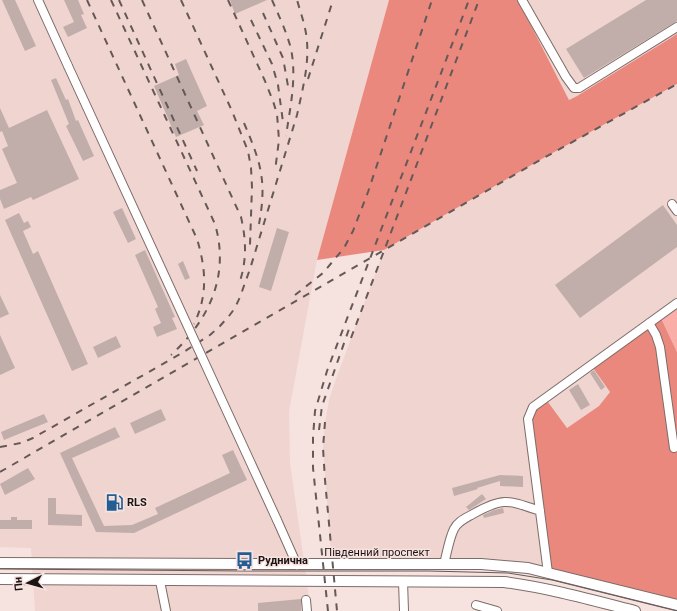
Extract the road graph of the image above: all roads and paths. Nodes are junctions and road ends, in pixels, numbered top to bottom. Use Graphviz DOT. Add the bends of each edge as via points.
graph roads {
  1 [pos="38,0"];
  2 [pos="522,0"];
  3 [pos="677,26"];
  4 [pos="677,303"];
  5 [pos="649,323"];
  6 [pos="674,448"];
  7 [pos="540,511"];
  8 [pos="0,563"];
  9 [pos="297,564"];
  10 [pos="444,564"];
  11 [pos="548,572"];
  12 [pos="0,579"];
  13 [pos="160,581"];
  14 [pos="403,581"];
  15 [pos="306,600"];
  16 [pos="476,605"];
  17 [pos="677,606"];
  18 [pos="166,611"];
  19 [pos="307,611"];
  20 [pos="404,611"];
  21 [pos="497,611"];
  22 [pos="636,611"];
  1 -- 9 [label="street, bridge"];
  2 -- 3 [label="street" via="574,88 579,88"];
  4 -- 5 [label="street"];
  5 -- 6 [label="street" via="660,347"];
  5 -- 7 [label="street" via="533,407 528,419"];
  7 -- 10 [label="street" via="514,502 500,502 491,504 460,521 454,528"];
  7 -- 11 [label="street"];
  8 -- 9 [label="main road, Південний проспект"];
  9 -- 10 [label="main road, Південний проспект"];
  10 -- 11 [label="main road, Південний проспект" via="513,566"];
  11 -- 17 [label="main road, Південний проспект"];
  12 -- 13 [label="main road"];
  13 -- 14 [label="main road"];
  13 -- 18 [label="street"];
  14 -- 20 [label="street"];
  14 -- 22 [label="main road" via="526,585"];
  15 -- 19 [label="street"];
  16 -- 21 [label="street"];
}
